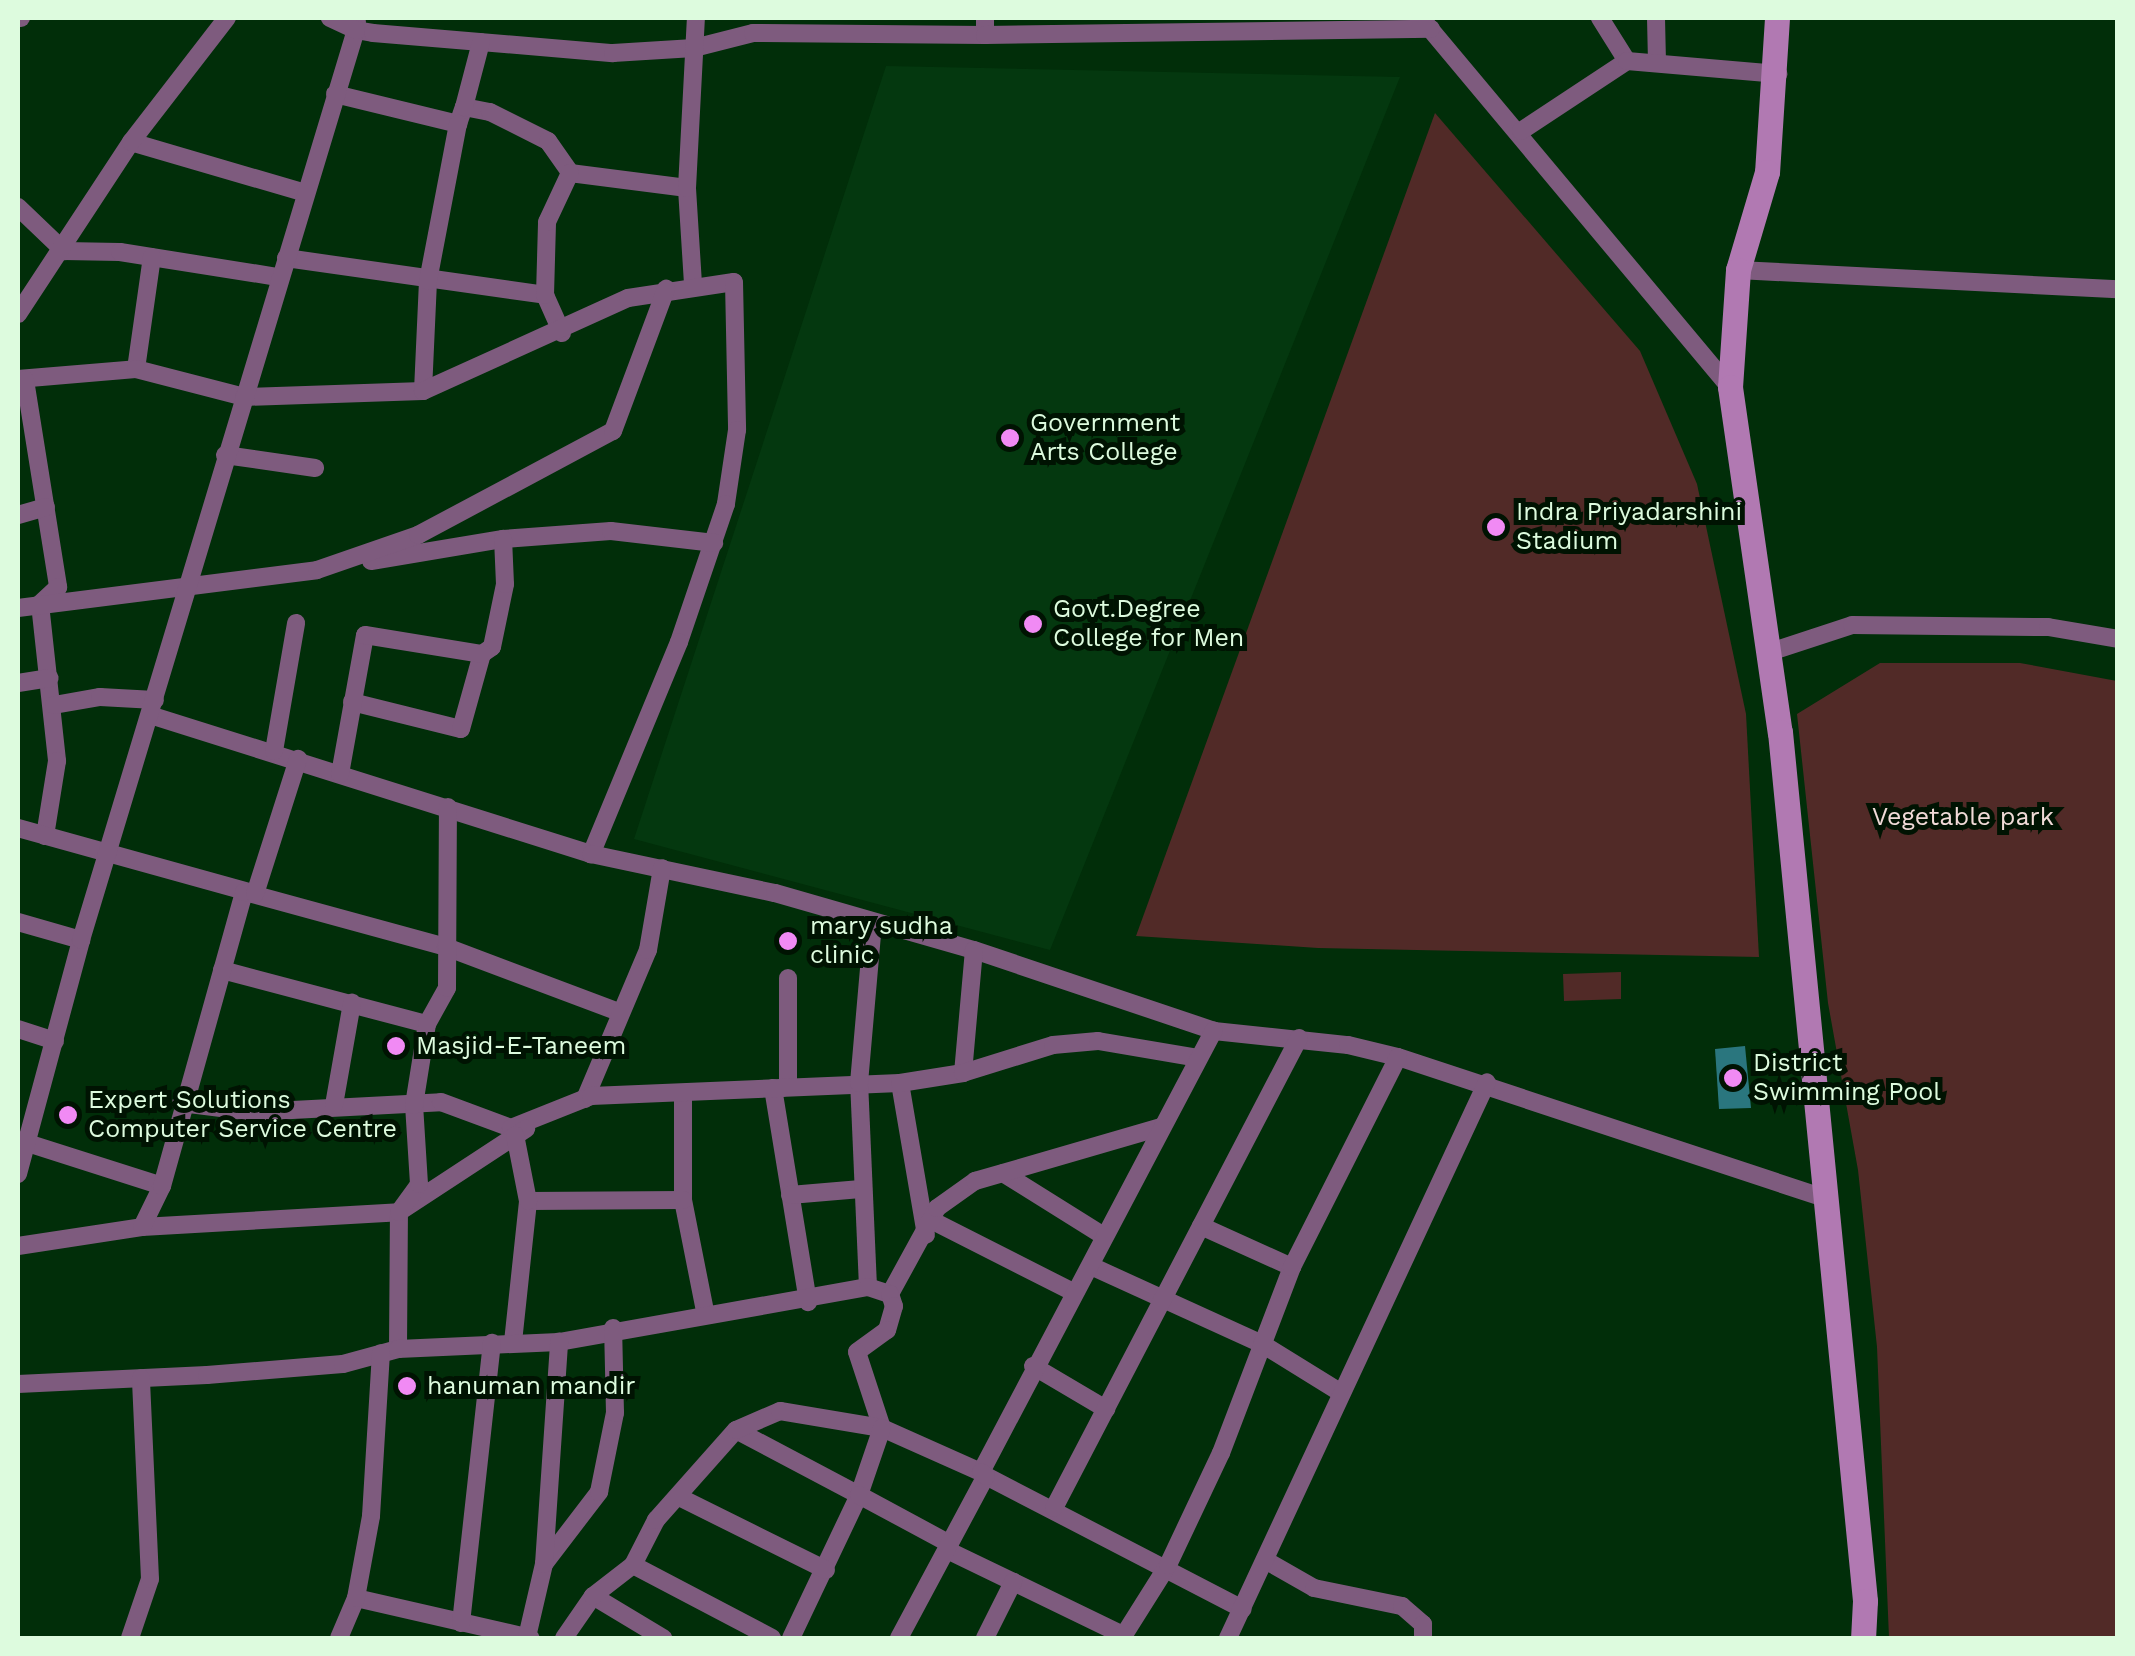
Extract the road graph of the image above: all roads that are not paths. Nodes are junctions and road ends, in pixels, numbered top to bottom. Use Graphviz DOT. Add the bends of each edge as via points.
graph roads {
  1 [pos="227,18"];
  2 [pos="330,18"];
  3 [pos="696,18"];
  4 [pos="1600,18"];
  5 [pos="1656,18"];
  6 [pos="1776,18"];
  7 [pos="1426,23"];
  8 [pos="357,24"];
  9 [pos="985,26"];
  10 [pos="1106,26"];
  11 [pos="1216,26"];
  12 [pos="481,42"];
  13 [pos="694,48"];
  14 [pos="1627,61"];
  15 [pos="1657,61"];
  16 [pos="1778,74"];
  17 [pos="335,94"];
  18 [pos="461,116"];
  19 [pos="1521,130"];
  20 [pos="132,142"];
  21 [pos="570,172"];
  22 [pos="687,188"];
  23 [pos="302,192"];
  24 [pos="18,206"];
  25 [pos="64,251"];
  26 [pos="152,258"];
  27 [pos="286,258"];
  28 [pos="1738,270"];
  29 [pos="278,277"];
  30 [pos="428,282"];
  31 [pos="693,284"];
  32 [pos="666,289"];
  33 [pos="2118,289"];
  34 [pos="545,295"];
  35 [pos="18,314"];
  36 [pos="562,333"];
  37 [pos="136,368"];
  38 [pos="21,380"];
  39 [pos="1730,387"];
  40 [pos="423,391"];
  41 [pos="244,398"];
  42 [pos="225,455"];
  43 [pos="315,468"];
  44 [pos="46,508"];
  45 [pos="18,515"];
  46 [pos="503,539"];
  47 [pos="714,543"];
  48 [pos="317,570"];
  49 [pos="186,587"];
  50 [pos="40,604"];
  51 [pos="18,608"];
  52 [pos="296,624"];
  53 [pos="2118,638"];
  54 [pos="1767,653"];
  55 [pos="482,654"];
  56 [pos="50,678"];
  57 [pos="18,683"];
  58 [pos="352,702"];
  59 [pos="54,704"];
  60 [pos="153,707"];
  61 [pos="274,751"];
  62 [pos="298,759"];
  63 [pos="340,774"];
  64 [pos="448,807"];
  65 [pos="18,828"];
  66 [pos="45,836"];
  67 [pos="110,852"];
  68 [pos="591,854"];
  69 [pos="662,868"];
  70 [pos="249,893"];
  71 [pos="18,922"];
  72 [pos="874,923"];
  73 [pos="80,940"];
  74 [pos="446,947"];
  75 [pos="974,950"];
  76 [pos="222,970"];
  77 [pos="788,978"];
  78 [pos="352,1003"];
  79 [pos="619,1012"];
  80 [pos="427,1024"];
  81 [pos="18,1029"];
  82 [pos="1214,1031"];
  83 [pos="1299,1038"];
  84 [pos="56,1040"];
  85 [pos="1398,1057"];
  86 [pos="1198,1058"];
  87 [pos="963,1073"];
  88 [pos="1487,1082"];
  89 [pos="859,1083"];
  90 [pos="900,1083"];
  91 [pos="778,1088"];
  92 [pos="591,1096"];
  93 [pos="683,1096"];
  94 [pos="180,1103"];
  95 [pos="334,1105"];
  96 [pos="414,1105"];
  97 [pos="1161,1127"];
  98 [pos="515,1135"];
  99 [pos="23,1141"];
  100 [pos="1003,1172"];
  101 [pos="18,1174"];
  102 [pos="162,1186"];
  103 [pos="861,1190"];
  104 [pos="790,1195"];
  105 [pos="1825,1198"];
  106 [pos="683,1200"];
  107 [pos="528,1201"];
  108 [pos="399,1212"];
  109 [pos="1200,1226"];
  110 [pos="142,1228"];
  111 [pos="928,1228"];
  112 [pos="1104,1236"];
  113 [pos="18,1246"];
  114 [pos="1091,1266"];
  115 [pos="1292,1267"];
  116 [pos="868,1287"];
  117 [pos="1075,1293"];
  118 [pos="890,1294"];
  119 [pos="1161,1296"];
  120 [pos="808,1302"];
  121 [pos="705,1311"];
  122 [pos="613,1328"];
  123 [pos="513,1342"];
  124 [pos="560,1342"];
  125 [pos="492,1343"];
  126 [pos="1262,1344"];
  127 [pos="390,1351"];
  128 [pos="1033,1366"];
  129 [pos="141,1378"];
  130 [pos="18,1384"];
  131 [pos="1338,1392"];
  132 [pos="1106,1409"];
  133 [pos="882,1428"];
  134 [pos="736,1430"];
  135 [pos="983,1474"];
  136 [pos="859,1495"];
  137 [pos="679,1498"];
  138 [pos="1054,1508"];
  139 [pos="949,1547"];
  140 [pos="1264,1560"];
  141 [pos="544,1564"];
  142 [pos="634,1565"];
  143 [pos="1168,1565"];
  144 [pos="826,1570"];
  145 [pos="1012,1582"];
  146 [pos="593,1596"];
  147 [pos="356,1598"];
  148 [pos="1243,1609"];
  149 [pos="461,1623"];
  150 [pos="1123,1637"];
  151 [pos="130,1638"];
  152 [pos="339,1638"];
  153 [pos="528,1638"];
  154 [pos="564,1638"];
  155 [pos="663,1638"];
  156 [pos="772,1638"];
  157 [pos="792,1638"];
  158 [pos="899,1638"];
  159 [pos="985,1638"];
  160 [pos="1228,1638"];
  161 [pos="1423,1638"];
  162 [pos="1863,1638"];
  1 -- 20 [label="street"];
  2 -- 8 [label="street"];
  3 -- 13 [label="street"];
  4 -- 14 [label="street"];
  5 -- 15 [label="street"];
  6 -- 16 [label="main road"];
  7 -- 11 [label="street"];
  7 -- 19 [label="street"];
  8 -- 12 [label="street"];
  8 -- 17 [label="street"];
  9 -- 10 [label="street"];
  9 -- 13 [label="street" via="753,33"];
  10 -- 11 [label="street"];
  12 -- 13 [label="street" via="613,53"];
  12 -- 18 [label="street"];
  13 -- 22 [label="street"];
  14 -- 15 [label="street"];
  14 -- 19 [label="street"];
  15 -- 16 [label="street"];
  16 -- 28 [label="main road" via="1767,172"];
  17 -- 18 [label="street"];
  17 -- 23 [label="street"];
  18 -- 21 [label="street" via="527,126 548,141"];
  18 -- 30 [label="street"];
  19 -- 39 [label="street"];
  20 -- 23 [label="street"];
  20 -- 25 [label="street"];
  21 -- 22 [label="street"];
  21 -- 34 [label="street" via="548,222"];
  22 -- 31 [label="street"];
  23 -- 27 [label="street"];
  24 -- 25 [label="street"];
  25 -- 26 [label="street"];
  25 -- 35 [label="street"];
  26 -- 29 [label="street"];
  26 -- 37 [label="street"];
  27 -- 29 [label="street"];
  27 -- 30 [label="street"];
  28 -- 33 [label="street"];
  28 -- 39 [label="main road"];
  29 -- 41 [label="street"];
  30 -- 34 [label="street"];
  30 -- 40 [label="street"];
  31 -- 32 [label="street"];
  31 -- 47 [label="street" via="734,282 738,430"];
  32 -- 36 [label="street" via="628,298"];
  32 -- 48 [label="street" via="630,398 602,440 418,535"];
  34 -- 36 [label="street"];
  36 -- 40 [label="street"];
  37 -- 38 [label="street"];
  37 -- 41 [label="street"];
  38 -- 44 [label="street"];
  39 -- 54 [label="main road"];
  40 -- 41 [label="street"];
  41 -- 42 [label="street"];
  42 -- 43 [label="street"];
  42 -- 49 [label="street"];
  44 -- 45 [label="street"];
  44 -- 50 [label="street" via="58,588"];
  46 -- 47 [label="street" via="611,531"];
  46 -- 48 [label="street"];
  46 -- 55 [label="street" via="505,584 492,647"];
  47 -- 68 [label="street"];
  48 -- 49 [label="street"];
  49 -- 50 [label="street"];
  49 -- 60 [label="street"];
  50 -- 51 [label="street"];
  50 -- 56 [label="street"];
  52 -- 61 [label="street"];
  53 -- 54 [label="street" via="2048,626 1852,625"];
  54 -- 105 [label="main road"];
  55 -- 58 [label="street" via="365,635"];
  55 -- 58 [label="street" via="461,729"];
  56 -- 57 [label="street"];
  56 -- 59 [label="street"];
  58 -- 63 [label="street"];
  59 -- 60 [label="street" via="100,696"];
  59 -- 66 [label="street" via="57,761"];
  60 -- 61 [label="street"];
  60 -- 67 [label="street"];
  61 -- 62 [label="street"];
  62 -- 63 [label="street"];
  62 -- 70 [label="street"];
  63 -- 64 [label="street"];
  64 -- 68 [label="street"];
  64 -- 74 [label="street"];
  65 -- 66 [label="street"];
  66 -- 67 [label="street"];
  67 -- 70 [label="street"];
  67 -- 73 [label="street"];
  68 -- 69 [label="street"];
  69 -- 72 [label="street" via="775,892"];
  69 -- 79 [label="street" via="648,950"];
  70 -- 74 [label="street"];
  70 -- 76 [label="street"];
  71 -- 73 [label="street"];
  72 -- 75 [label="street"];
  72 -- 89 [label="street"];
  73 -- 84 [label="street"];
  74 -- 79 [label="street"];
  74 -- 80 [label="street" via="447,988"];
  75 -- 82 [label="street"];
  75 -- 87 [label="street"];
  76 -- 78 [label="street"];
  76 -- 94 [label="street"];
  77 -- 91 [label="street" via="788,1085"];
  78 -- 80 [label="street"];
  78 -- 95 [label="street"];
  79 -- 92 [label="street"];
  80 -- 96 [label="street"];
  81 -- 84 [label="street"];
  82 -- 83 [label="street" via="1250,1039"];
  82 -- 86 [label="street"];
  83 -- 85 [label="street"];
  83 -- 109 [label="street"];
  84 -- 99 [label="street"];
  85 -- 88 [label="street"];
  85 -- 115 [label="street"];
  86 -- 87 [label="street" via="1098,1041 1053,1045"];
  86 -- 97 [label="street"];
  87 -- 90 [label="street"];
  88 -- 105 [label="street"];
  88 -- 131 [label="street"];
  89 -- 90 [label="street"];
  89 -- 91 [label="street"];
  89 -- 103 [label="street"];
  90 -- 111 [label="street"];
  91 -- 93 [label="street"];
  91 -- 104 [label="street"];
  92 -- 93 [label="street"];
  92 -- 96 [label="street" via="511,1128 441,1102"];
  92 -- 98 [label="street"];
  93 -- 106 [label="street"];
  94 -- 95 [label="street" via="253,1112"];
  94 -- 102 [label="street"];
  95 -- 96 [label="street"];
  96 -- 108 [label="street" via="419,1184"];
  97 -- 100 [label="street"];
  97 -- 112 [label="street"];
  98 -- 107 [label="street"];
  98 -- 108 [label="street"];
  99 -- 101 [label="street"];
  99 -- 102 [label="street"];
  100 -- 111 [label="street" via="975,1181"];
  100 -- 112 [label="street"];
  102 -- 110 [label="street"];
  103 -- 104 [label="street"];
  103 -- 116 [label="street"];
  104 -- 120 [label="street"];
  105 -- 162 [label="main road"];
  106 -- 107 [label="street"];
  106 -- 121 [label="street"];
  107 -- 123 [label="street"];
  108 -- 110 [label="street"];
  108 -- 127 [label="street"];
  109 -- 115 [label="street"];
  109 -- 119 [label="street"];
  110 -- 113 [label="street"];
  111 -- 117 [label="street"];
  111 -- 118 [label="street"];
  112 -- 114 [label="street"];
  114 -- 117 [label="street"];
  114 -- 119 [label="street"];
  115 -- 126 [label="street"];
  116 -- 118 [label="street"];
  116 -- 120 [label="street"];
  117 -- 128 [label="street"];
  118 -- 133 [label="street" via="887,1330 858,1352"];
  119 -- 126 [label="street"];
  119 -- 132 [label="street"];
  120 -- 121 [label="street"];
  121 -- 122 [label="street"];
  122 -- 124 [label="street"];
  122 -- 141 [label="street" via="614,1413 599,1492"];
  123 -- 124 [label="street"];
  123 -- 125 [label="street"];
  124 -- 141 [label="street"];
  125 -- 127 [label="street"];
  125 -- 149 [label="street"];
  126 -- 131 [label="street"];
  126 -- 143 [label="street"];
  127 -- 129 [label="street" via="343,1364"];
  127 -- 147 [label="street"];
  128 -- 132 [label="street"];
  128 -- 135 [label="street"];
  129 -- 130 [label="street"];
  129 -- 151 [label="street" via="150,1579"];
  131 -- 140 [label="street"];
  132 -- 138 [label="street"];
  133 -- 134 [label="street" via="780,1411"];
  133 -- 135 [label="street"];
  133 -- 136 [label="street"];
  134 -- 136 [label="street"];
  134 -- 137 [label="street"];
  135 -- 138 [label="street"];
  135 -- 139 [label="street"];
  136 -- 139 [label="street"];
  136 -- 144 [label="street"];
  137 -- 142 [label="street" via="656,1520"];
  137 -- 144 [label="street"];
  138 -- 143 [label="street"];
  139 -- 145 [label="street"];
  139 -- 158 [label="street"];
  140 -- 148 [label="street"];
  140 -- 161 [label="street" via="1314,1588 1402,1606 1423,1624"];
  141 -- 153 [label="street"];
  142 -- 146 [label="street"];
  142 -- 156 [label="street"];
  143 -- 148 [label="street"];
  143 -- 150 [label="street"];
  144 -- 157 [label="street"];
  145 -- 150 [label="street"];
  145 -- 159 [label="street"];
  146 -- 154 [label="street"];
  146 -- 155 [label="street"];
  147 -- 149 [label="street"];
  147 -- 152 [label="street"];
  148 -- 160 [label="street"];
  149 -- 153 [label="street"];
}
